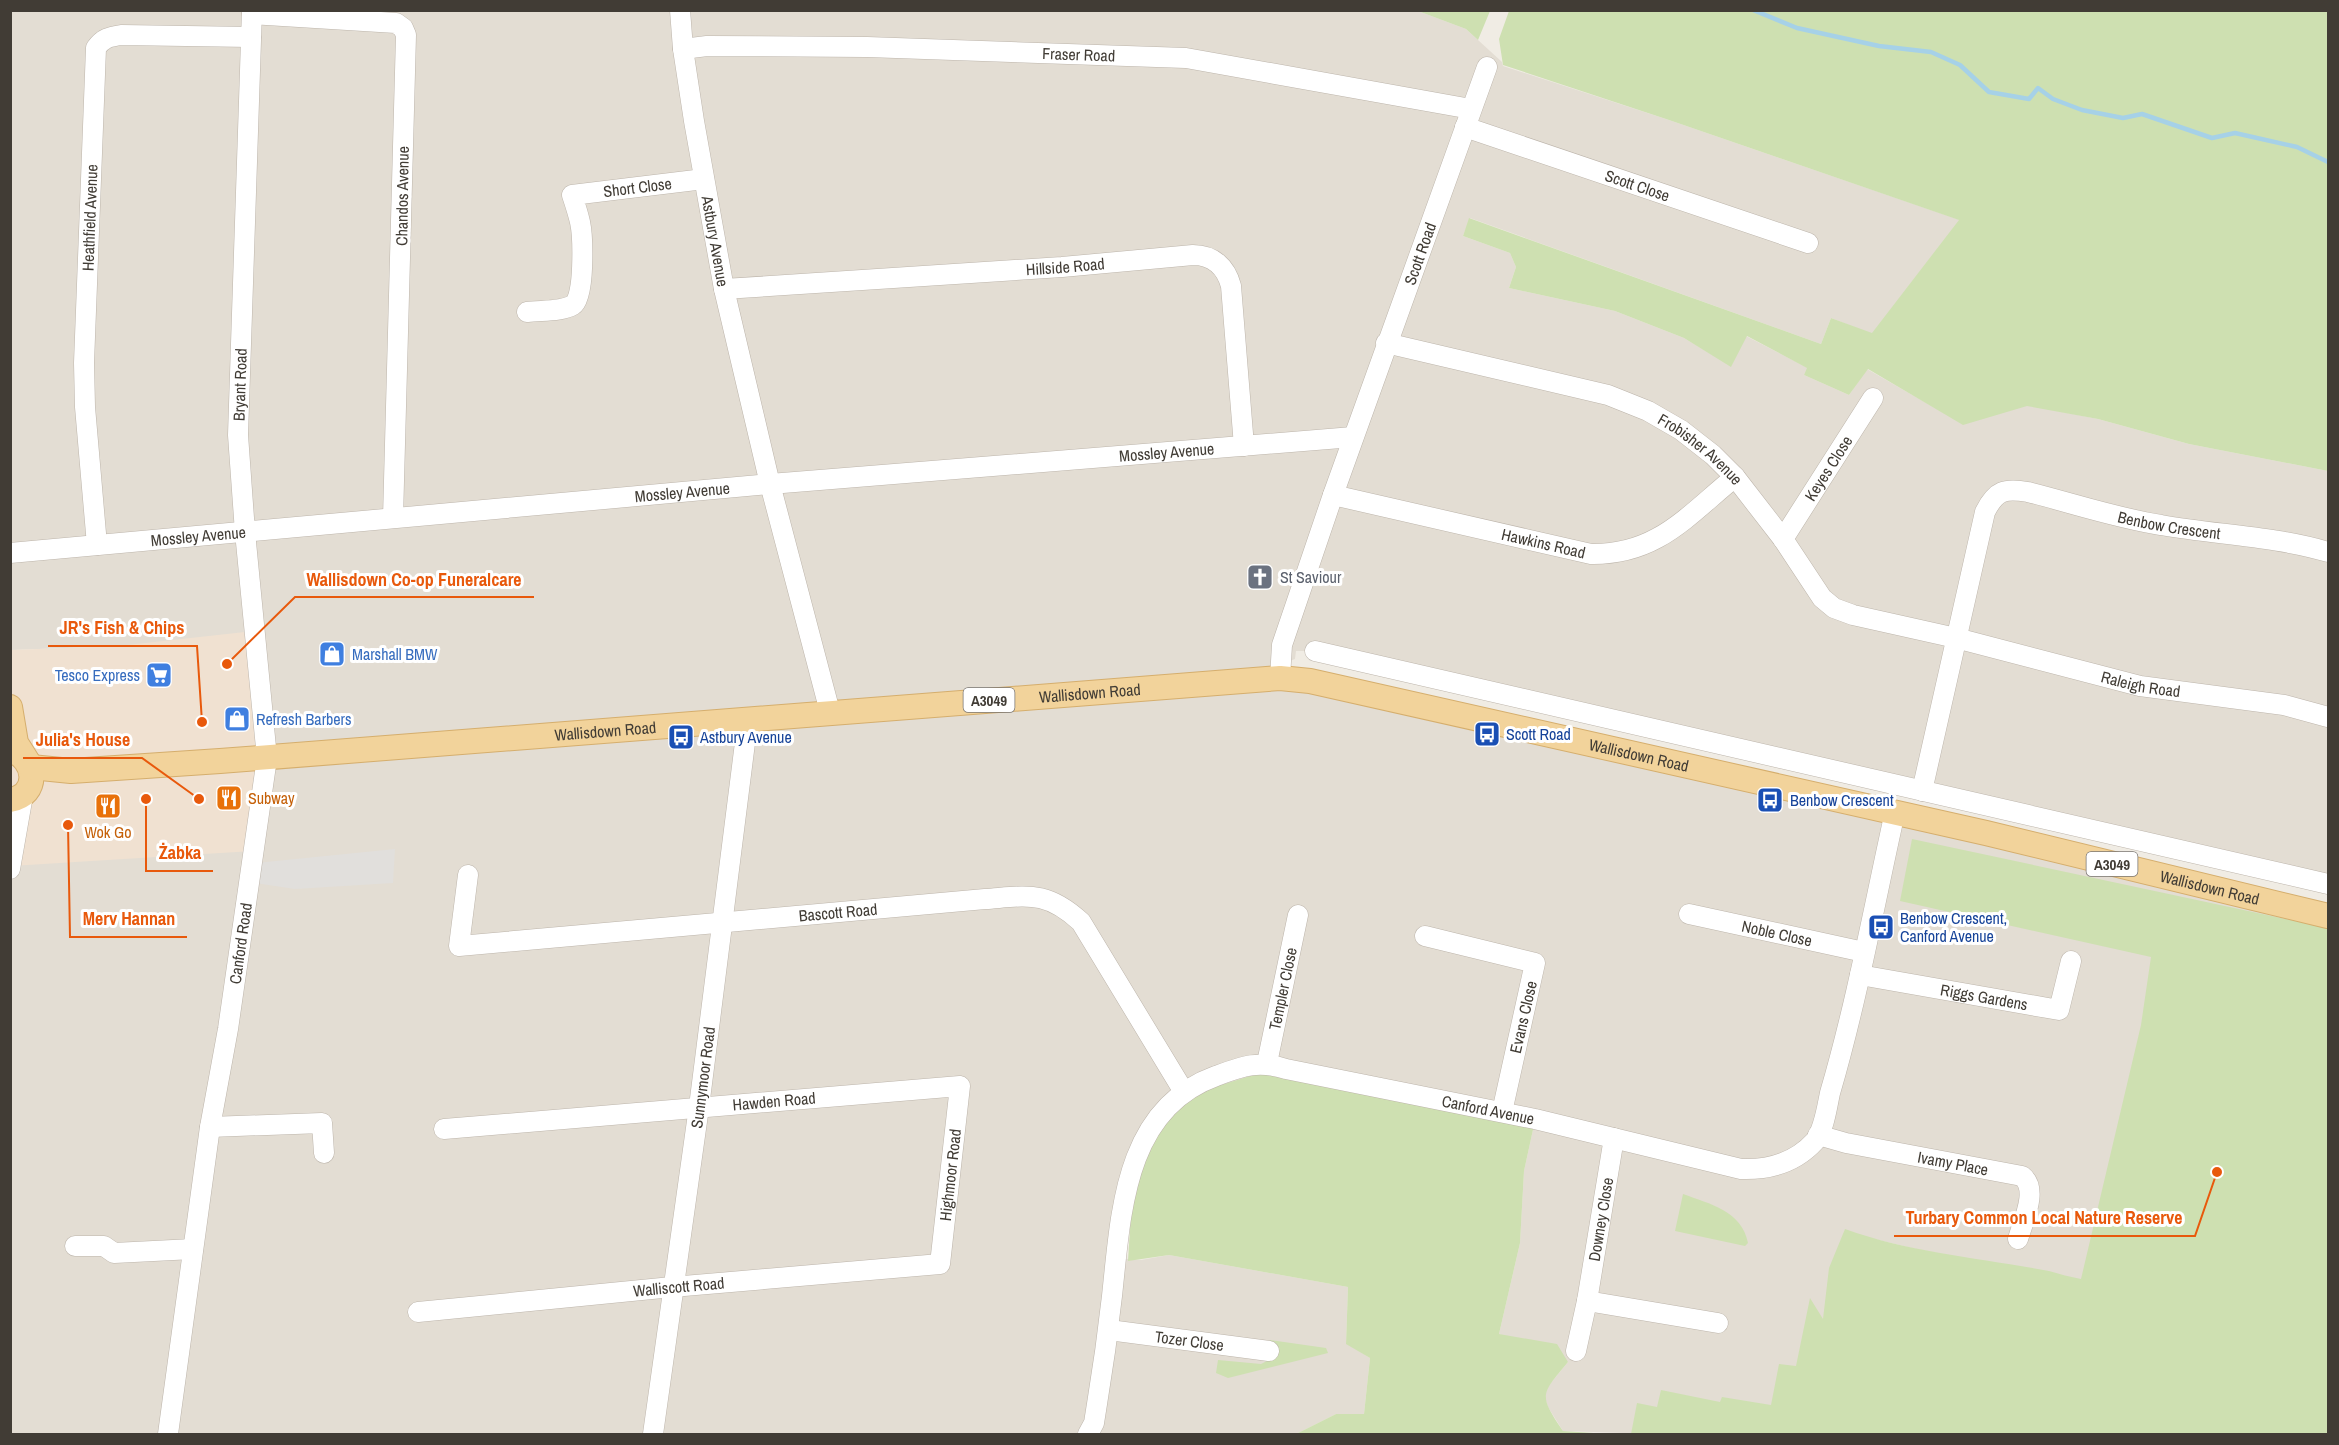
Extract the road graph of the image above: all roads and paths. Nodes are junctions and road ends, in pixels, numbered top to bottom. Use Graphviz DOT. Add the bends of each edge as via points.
graph roads {
  1 [pos="680,10"];
  2 [pos="252,12"];
  3 [pos="251,37"];
  4 [pos="683,49"];
  5 [pos="1486,67"];
  6 [pos="1468,118"];
  7 [pos="704,180"];
  8 [pos="1808,243"];
  9 [pos="724,289"];
  10 [pos="527,312"];
  11 [pos="1386,343"];
  12 [pos="1873,398"];
  13 [pos="1353,437"];
  14 [pos="1244,446"];
  15 [pos="1735,477"];
  16 [pos="770,484"];
  17 [pos="1333,495"];
  18 [pos="393,518"];
  19 [pos="245,532"];
  20 [pos="1782,540"];
  21 [pos="97,545"];
  22 [pos="2328,552"];
  23 [pos="10,553"];
  24 [pos="1956,639"];
  25 [pos="1315,651"];
  26 [pos="1280,678"];
  27 [pos="10,707"];
  28 [pos="830,712"];
  29 [pos="2328,717"];
  30 [pos="748,719"];
  31 [pos="267,758"];
  32 [pos="22,777"];
  33 [pos="1922,791"];
  34 [pos="1994,806"];
  35 [pos="1895,812"];
  36 [pos="1986,833"];
  37 [pos="13,838"];
  38 [pos="10,869"];
  39 [pos="468,875"];
  40 [pos="2328,884"];
  41 [pos="1689,914"];
  42 [pos="1298,915"];
  43 [pos="2328,916"];
  44 [pos="721,922"];
  45 [pos="1425,936"];
  46 [pos="1864,952"];
  47 [pos="2070,962"];
  48 [pos="1860,975"];
  49 [pos="1267,1063"];
  50 [pos="960,1086"];
  51 [pos="1184,1092"];
  52 [pos="699,1107"];
  53 [pos="1502,1112"];
  54 [pos="210,1127"];
  55 [pos="444,1129"];
  56 [pos="1818,1135"];
  57 [pos="1614,1138"];
  58 [pos="324,1153"];
  59 [pos="2019,1239"];
  60 [pos="75,1246"];
  61 [pos="193,1249"];
  62 [pos="940,1264"];
  63 [pos="672,1287"];
  64 [pos="1587,1301"];
  65 [pos="418,1312"];
  66 [pos="1718,1323"];
  67 [pos="1109,1330"];
  68 [pos="1269,1351"];
  69 [pos="1576,1351"];
  70 [pos="168,1434"];
  71 [pos="653,1434"];
  72 [pos="1088,1434"];
  1 -- 4 [label="street, Astbury Avenue"];
  2 -- 3 [label="street, Bryant Road"];
  2 -- 18 [label="street, Chandos Avenue" via="396,23 406,35"];
  3 -- 19 [label="street, Bryant Road" via="238,409"];
  3 -- 21 [label="street, Heathfield Avenue" via="121,35 109,37 96,48 84,363"];
  4 -- 6 [label="street, Fraser Road" via="867,47 1186,58"];
  4 -- 7 [label="street, Astbury Avenue"];
  5 -- 6 [label="street, Scott Road"];
  6 -- 8 [label="street, Scott Close"];
  6 -- 11 [label="street, Scott Road"];
  7 -- 9 [label="street, Astbury Avenue"];
  7 -- 10 [label="street, Short Close" via="573,195 580,225 579,299 562,308"];
  9 -- 14 [label="street, Hillside Road" via="1208,256 1222,267 1230,286"];
  9 -- 16 [label="street, Astbury Avenue"];
  11 -- 13 [label="street, Scott Road"];
  11 -- 15 [label="street, Frobisher Avenue" via="1608,395 1681,430"];
  12 -- 20 [label="street, Keyes Close"];
  13 -- 14 [label="street, Mossley Avenue"];
  13 -- 17 [label="street, Scott Road"];
  14 -- 16 [label="street, Mossley Avenue"];
  15 -- 17 [label="street, Hawkins Road" via="1658,539 1634,550 1609,554 1591,554"];
  15 -- 20 [label="street, Frobisher Avenue"];
  16 -- 18 [label="street, Mossley Avenue"];
  16 -- 28 [label="street, Astbury Avenue"];
  17 -- 26 [label="street, Scott Road" via="1282,645"];
  18 -- 19 [label="street, Mossley Avenue"];
  19 -- 21 [label="street, Mossley Avenue"];
  19 -- 31 [label="street, Bryant Road"];
  20 -- 24 [label="street, Frobisher Avenue" via="1822,598 1834,608"];
  21 -- 23 [label="street, Mossley Avenue"];
  22 -- 24 [label="street, Benbow Crescent" via="2288,542 2161,525 2028,492 2002,491 1991,499 1985,512"];
  24 -- 29 [label="street, Raleigh Road" via="2140,686 2284,705"];
  24 -- 33 [label="street, Benbow Crescent"];
  25 -- 33 [label="street, Wallisdown Road"];
  26 -- 28 [label="main road, Wallisdown Road / A3049"];
  26 -- 35 [label="main road, Wallisdown Road / A3049" via="1310,681"];
  27 -- 32 [label="main road"];
  28 -- 30 [label="main road, Wallisdown Road / A3049"];
  30 -- 31 [label="main road, Wallisdown Road / A3049"];
  30 -- 44 [label="street, Sunnymoor Road"];
  31 -- 32 [label="main road, Wallisdown Road / A3049"];
  31 -- 54 [label="street, Canford Road"];
  32 -- 37 [label="street"];
  33 -- 34 [label="street, Wallisdown Road"];
  34 -- 36 [label="street"];
  34 -- 40 [label="street, Wallisdown Road"];
  35 -- 36 [label="main road, Wallisdown Road / A3049"];
  35 -- 46 [label="street, Canford Avenue"];
  36 -- 43 [label="main road, Wallisdown Road / A3049"];
  37 -- 38 [label="street"];
  39 -- 44 [label="street, Bascott Road" via="459,946"];
  41 -- 46 [label="street, Noble Close"];
  42 -- 49 [label="street, Templer Close"];
  44 -- 51 [label="street, Bascott Road" via="1029,896 1048,900 1064,907 1081,922"];
  44 -- 52 [label="street, Sunnymoor Road"];
  45 -- 53 [label="street, Evans Close" via="1535,963"];
  46 -- 48 [label="street, Canford Avenue"];
  47 -- 48 [label="street, Riggs Gardens" via="2059,1010"];
  48 -- 56 [label="street, Canford Avenue"];
  49 -- 51 [label="street, Canford Avenue" via="1237,1068"];
  49 -- 53 [label="street, Canford Avenue"];
  50 -- 52 [label="street, Hawden Road"];
  50 -- 62 [label="street, Highmoor Road"];
  51 -- 67 [label="street, Canford Avenue" via="1147,1133 1135,1159 1125,1199"];
  52 -- 55 [label="street, Hawden Road"];
  52 -- 63 [label="street, Sunnymoor Road"];
  53 -- 57 [label="street, Canford Avenue"];
  54 -- 58 [label="street" via="322,1123"];
  54 -- 61 [label="street, Canford Road"];
  56 -- 57 [label="street, Canford Avenue" via="1795,1157 1755,1170"];
  56 -- 59 [label="street, Ivamy Place" via="2022,1176 2031,1190"];
  57 -- 64 [label="street, Downey Close"];
  60 -- 61 [label="street" via="104,1246 114,1253"];
  61 -- 70 [label="street, Canford Road"];
  62 -- 63 [label="street, Walliscott Road"];
  63 -- 65 [label="street, Walliscott Road"];
  63 -- 71 [label="street, Sunnymoor Road"];
  64 -- 66 [label="street"];
  64 -- 69 [label="street, Downey Close"];
  67 -- 68 [label="street, Tozer Close"];
  67 -- 72 [label="street, Canford Avenue" via="1096,1414"];
}
